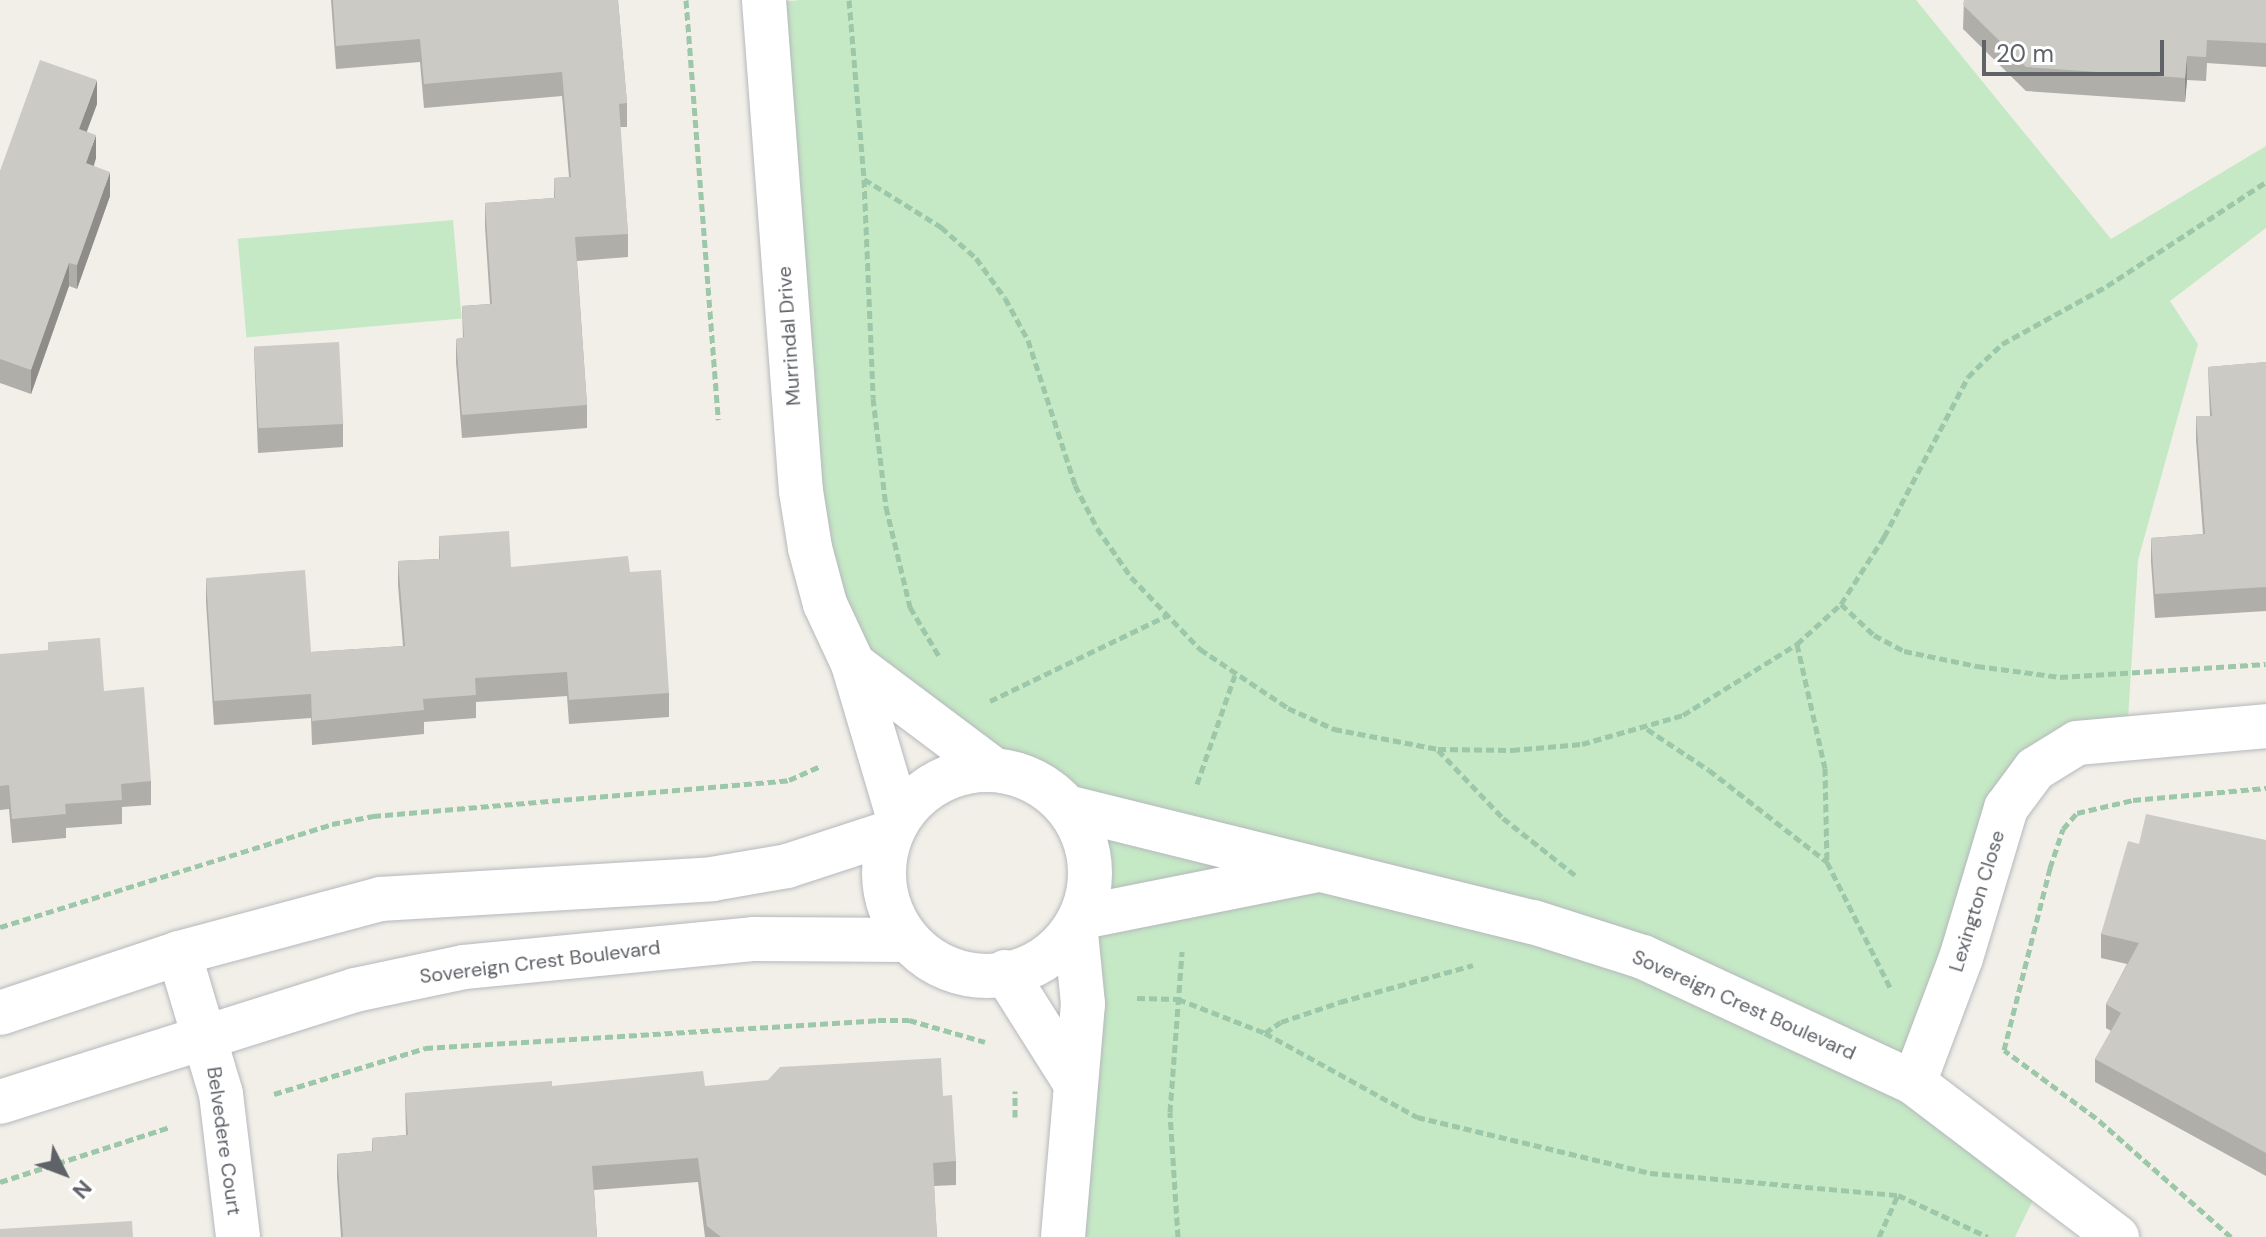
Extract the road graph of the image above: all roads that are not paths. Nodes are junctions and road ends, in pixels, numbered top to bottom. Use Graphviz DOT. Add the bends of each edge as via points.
graph roads {
  1 [pos="764,0"];
  2 [pos="853,664"];
  3 [pos="2266,726"];
  4 [pos="993,769"];
  5 [pos="1067,807"];
  6 [pos="894,824"];
  7 [pos="1325,869"];
  8 [pos="1080,924"];
  9 [pos="906,940"];
  10 [pos="179,953"];
  11 [pos="1005,972"];
  12 [pos="0,1013"];
  13 [pos="208,1040"];
  14 [pos="1074,1081"];
  15 [pos="1914,1083"];
  16 [pos="0,1102"];
  17 [pos="238,1237"];
  18 [pos="1063,1237"];
  19 [pos="2117,1237"];
  1 -- 2 [label="street, Murrindal Drive" via="801,491 816,577"];
  2 -- 4 [label="street"];
  2 -- 6 [label="street, Murrindal Drive"];
  3 -- 15 [label="street, Lexington Close" via="2077,743 2035,769 2006,808 1961,958"];
  4 -- 5 [label="street" via="1038,782"];
  4 -- 6 [label="street" via="959,773 925,790"];
  5 -- 7 [label="street, Sovereign Crest Boulevard"];
  5 -- 8 [label="street" via="1087,842 1091,878"];
  6 -- 9 [label="street" via="883,864 887,905"];
  6 -- 10 [label="street" via="787,866 712,879 380,899"];
  7 -- 8 [label="street, Sovereign Crest Boulevard"];
  7 -- 15 [label="street, Sovereign Crest Boulevard" via="1533,922 1643,957"];
  8 -- 11 [label="street" via="1035,962"];
  8 -- 14 [label="street" via="1083,1004"];
  9 -- 11 [label="street" via="936,965 971,976"];
  9 -- 13 [label="street, Sovereign Crest Boulevard" via="753,939 464,967 355,990"];
  10 -- 12 [label="street"];
  10 -- 13 [label="street, Belvedere Court"];
  11 -- 14 [label="street"];
  13 -- 16 [label="street, Sovereign Crest Boulevard"];
  13 -- 17 [label="street, Belvedere Court" via="221,1094"];
  14 -- 18 [label="street" via="1073,1157"];
  15 -- 19 [label="street, Sovereign Crest Boulevard"];
}
